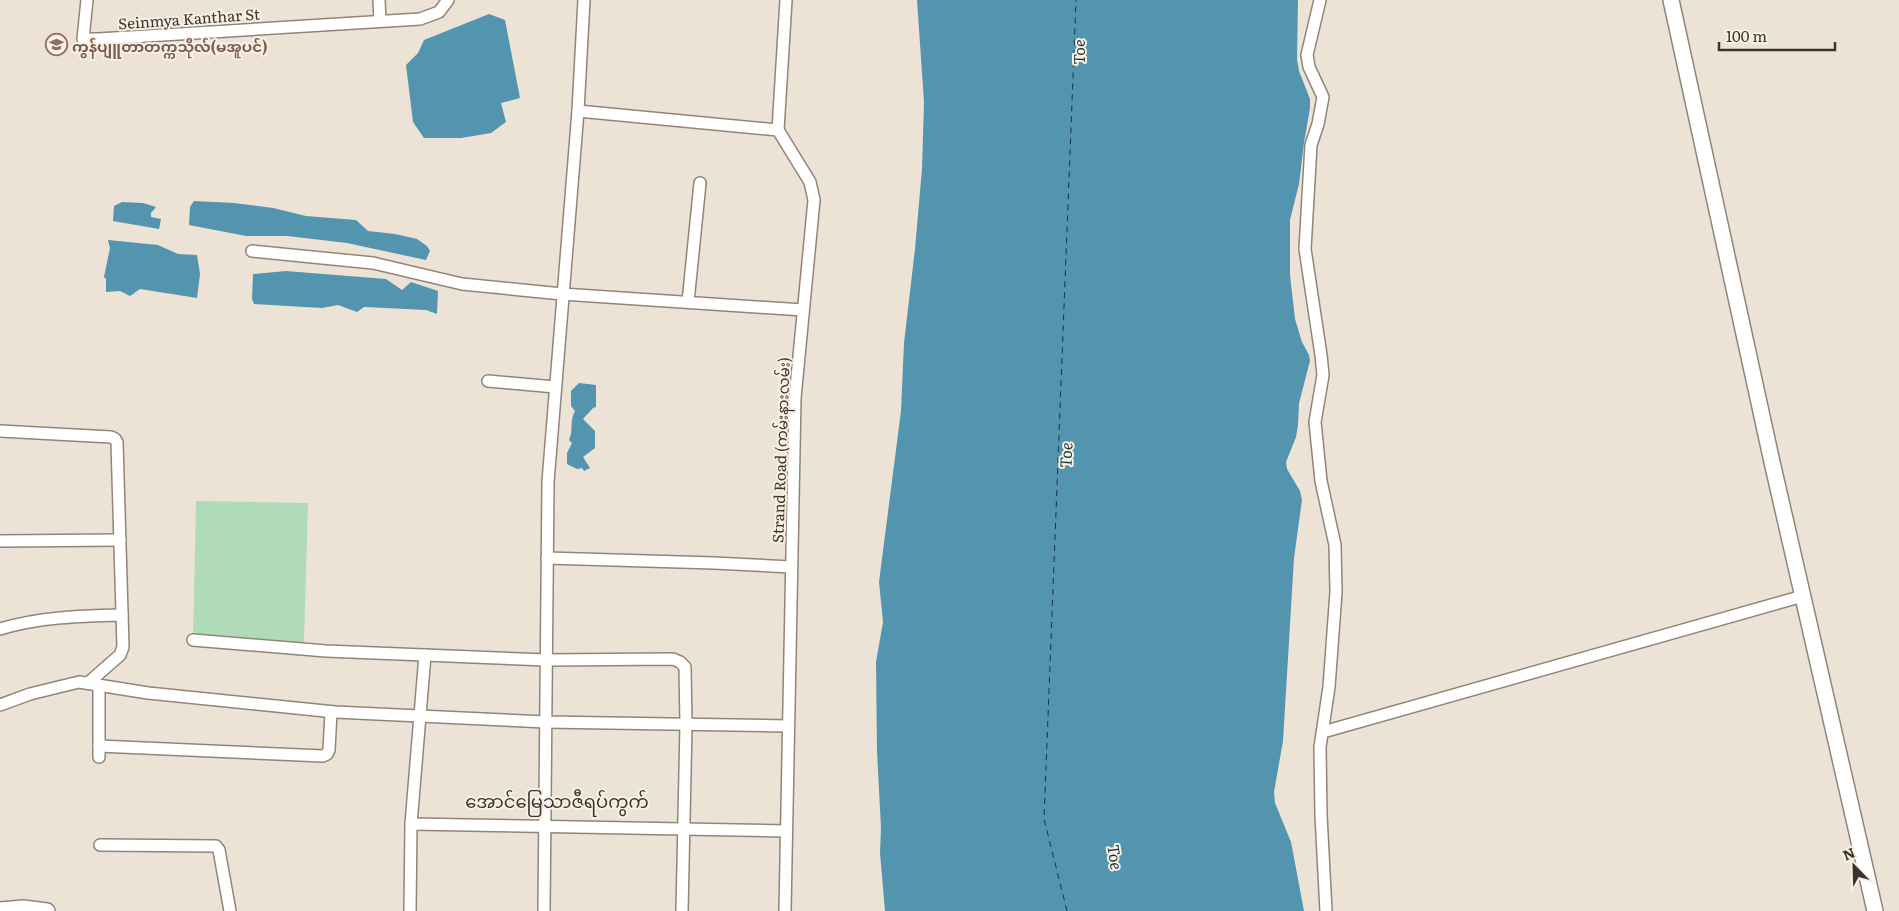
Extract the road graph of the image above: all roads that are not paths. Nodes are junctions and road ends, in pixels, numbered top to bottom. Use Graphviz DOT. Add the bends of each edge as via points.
graph roads {
  1 [pos="86,0"];
  2 [pos="379,0"];
  3 [pos="448,0"];
  4 [pos="584,0"];
  5 [pos="786,0"];
  6 [pos="1320,0"];
  7 [pos="1671,0"];
  8 [pos="380,21"];
  9 [pos="578,111"];
  10 [pos="778,130"];
  11 [pos="700,183"];
  12 [pos="252,251"];
  13 [pos="562,294"];
  14 [pos="688,302"];
  15 [pos="803,310"];
  16 [pos="488,380"];
  17 [pos="555,387"];
  18 [pos="0,431"];
  19 [pos="120,540"];
  20 [pos="0,541"];
  21 [pos="547,558"];
  22 [pos="791,567"];
  23 [pos="1802,596"];
  24 [pos="122,615"];
  25 [pos="0,629"];
  26 [pos="193,640"];
  27 [pos="425,655"];
  28 [pos="546,660"];
  29 [pos="93,684"];
  30 [pos="0,704"];
  31 [pos="331,712"];
  32 [pos="420,716"];
  33 [pos="546,722"];
  34 [pos="686,725"];
  35 [pos="788,726"];
  36 [pos="1323,732"];
  37 [pos="411,824"];
  38 [pos="545,826"];
  39 [pos="684,829"];
  40 [pos="786,831"];
  41 [pos="100,846"];
  42 [pos="0,910"];
  43 [pos="47,911"];
  44 [pos="230,911"];
  45 [pos="410,911"];
  46 [pos="544,911"];
  47 [pos="682,911"];
  48 [pos="784,911"];
  49 [pos="1326,911"];
  50 [pos="1875,911"];
  1 -- 8 [label="street, Seinmya Kanthar St" via="83,39"];
  2 -- 8 [label="street"];
  3 -- 8 [label="street, Seinmya Kanthar St" via="439,12 420,19"];
  4 -- 9 [label="street"];
  5 -- 10 [label="street"];
  6 -- 36 [label="street" via="1307,55 1323,97 1311,145 1305,249 1322,362 1321,394 1315,422 1322,481 1335,544 1336,592"];
  7 -- 23 [label="main road"];
  9 -- 10 [label="street"];
  9 -- 13 [label="street"];
  10 -- 15 [label="street, Strand Road (ကမ်းနားလမ်း)" via="810,182 814,200"];
  11 -- 14 [label="street"];
  12 -- 13 [label="street" via="373,263 462,284"];
  13 -- 14 [label="street"];
  13 -- 17 [label="street"];
  14 -- 15 [label="street"];
  15 -- 22 [label="street, Strand Road (ကမ်းနားလမ်း)" via="795,398"];
  16 -- 17 [label="street"];
  17 -- 21 [label="street" via="548,482"];
  18 -- 19 [label="street" via="115,439"];
  19 -- 20 [label="street"];
  19 -- 24 [label="street"];
  21 -- 22 [label="street"];
  21 -- 28 [label="street"];
  22 -- 35 [label="street, Strand Road (ကမ်းနားလမ်း)"];
  23 -- 36 [label="street"];
  23 -- 50 [label="main road"];
  24 -- 25 [label="street" via="46,618"];
  24 -- 29 [label="street" via="123,647 120,655"];
  26 -- 27 [label="street"];
  27 -- 28 [label="street"];
  27 -- 32 [label="street"];
  28 -- 33 [label="street"];
  28 -- 34 [label="street" via="673,659 680,662 685,667"];
  29 -- 30 [label="street" via="79,682"];
  29 -- 31 [label="street" via="148,693"];
  29 -- 31 [label="street" via="99,751 322,756 329,750"];
  31 -- 32 [label="street"];
  32 -- 33 [label="street"];
  32 -- 37 [label="street"];
  33 -- 34 [label="street"];
  33 -- 38 [label="street"];
  34 -- 35 [label="street"];
  34 -- 39 [label="street"];
  35 -- 40 [label="street, Strand Road (ကမ်းနားလမ်း)"];
  36 -- 49 [label="street" via="1320,815"];
  37 -- 38 [label="street"];
  37 -- 45 [label="street"];
  38 -- 39 [label="street"];
  38 -- 46 [label="street"];
  39 -- 40 [label="street"];
  39 -- 47 [label="street"];
  40 -- 48 [label="street, Strand Road (ကမ်းနားလမ်း)"];
  41 -- 44 [label="street" via="216,846 220,850"];
  42 -- 43 [label="main road"];
}
